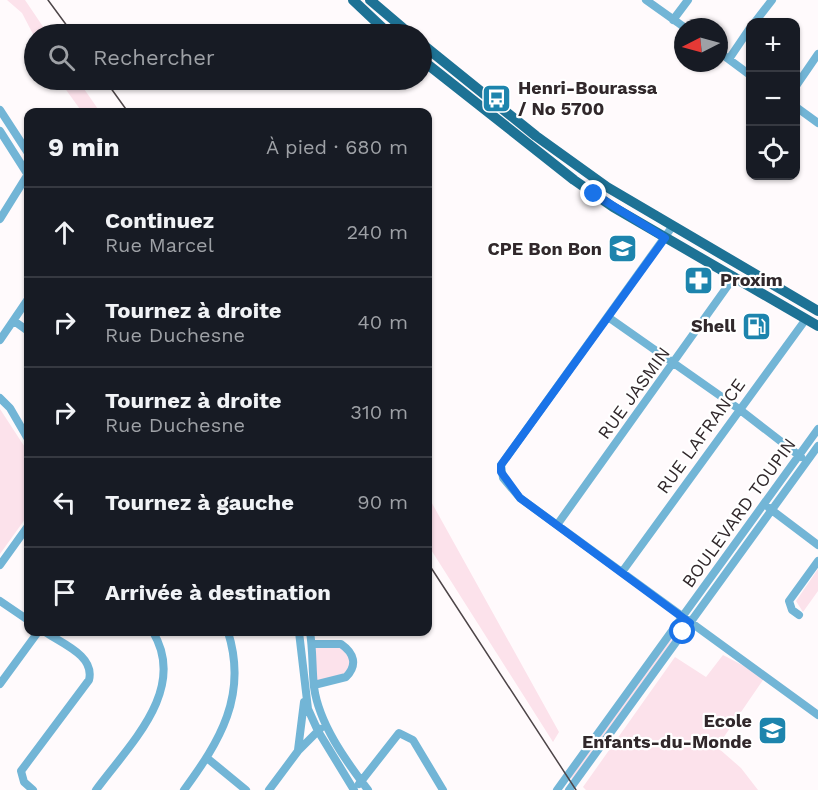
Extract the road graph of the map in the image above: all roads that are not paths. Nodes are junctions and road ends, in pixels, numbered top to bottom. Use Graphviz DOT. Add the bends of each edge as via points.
graph roads {
  1 [pos="352,0"];
  2 [pos="370,0"];
  3 [pos="646,0"];
  4 [pos="688,0"];
  5 [pos="772,0"];
  6 [pos="758,18"];
  7 [pos="673,20"];
  8 [pos="378,24"];
  9 [pos="398,24"];
  10 [pos="746,34"];
  11 [pos="432,52"];
  12 [pos="818,54"];
  13 [pos="729,59"];
  14 [pos="432,68"];
  15 [pos="746,72"];
  16 [pos="800,79"];
  17 [pos="0,110"];
  18 [pos="800,110"];
  19 [pos="818,123"];
  20 [pos="0,131"];
  21 [pos="24,147"];
  22 [pos="24,168"];
  23 [pos="24,180"];
  24 [pos="0,219"];
  25 [pos="672,227"];
  26 [pos="665,238"];
  27 [pos="734,278"];
  28 [pos="24,305"];
  29 [pos="818,310"];
  30 [pos="608,317"];
  31 [pos="806,319"];
  32 [pos="14,321"];
  33 [pos="818,326"];
  34 [pos="24,328"];
  35 [pos="0,340"];
  36 [pos="674,363"];
  37 [pos="0,398"];
  38 [pos="739,409"];
  39 [pos="818,429"];
  40 [pos="24,432"];
  41 [pos="818,446"];
  42 [pos="799,455"];
  43 [pos="807,461"];
  44 [pos="764,505"];
  45 [pos="771,511"];
  46 [pos="557,525"];
  47 [pos="24,532"];
  48 [pos="818,545"];
  49 [pos="818,561"];
  50 [pos="0,565"];
  51 [pos="622,572"];
  52 [pos="0,601"];
  53 [pos="799,615"];
  54 [pos="24,617"];
  55 [pos="682,617"];
  56 [pos="690,623"];
  57 [pos="35,636"];
  58 [pos="51,636"];
  59 [pos="155,636"];
  60 [pos="229,636"];
  61 [pos="299,636"];
  62 [pos="311,636"];
  63 [pos="312,644"];
  64 [pos="0,683"];
  65 [pos="314,685"];
  66 [pos="304,688"];
  67 [pos="818,715"];
  68 [pos="326,724"];
  69 [pos="318,732"];
  70 [pos="298,751"];
  71 [pos="207,758"];
  72 [pos="361,781"];
  73 [pos="33,790"];
  74 [pos="96,790"];
  75 [pos="184,790"];
  76 [pos="246,790"];
  77 [pos="269,790"];
  78 [pos="354,790"];
  79 [pos="368,790"];
  80 [pos="443,790"];
  81 [pos="557,790"];
  82 [pos="569,790"];
  1 -- 8 [label="main road"];
  2 -- 9 [label="main road"];
  3 -- 7 [label="street"];
  4 -- 7 [label="street"];
  5 -- 6 [label="street"];
  10 -- 13 [label="street"];
  11 -- 25 [label="main road" via="563,156"];
  12 -- 16 [label="street"];
  13 -- 15 [label="street"];
  14 -- 26 [label="main road" via="574,180"];
  17 -- 21 [label="street"];
  18 -- 19 [label="street"];
  20 -- 22 [label="street"];
  23 -- 24 [label="street"];
  25 -- 26 [label="street"];
  25 -- 29 [label="main road"];
  26 -- 27 [label="main road"];
  26 -- 30 [label="street"];
  27 -- 31 [label="main road"];
  27 -- 36 [label="street, RUE JASMIN"];
  28 -- 32 [label="street"];
  30 -- 36 [label="street"];
  30 -- 46 [label="street" via="501,465 503,478 520,498"];
  31 -- 33 [label="main road"];
  31 -- 38 [label="street, RUE LAFRANCE"];
  32 -- 34 [label="street"];
  32 -- 35 [label="street"];
  36 -- 38 [label="street"];
  36 -- 46 [label="street, RUE JASMIN"];
  37 -- 40 [label="street"];
  38 -- 42 [label="street"];
  38 -- 51 [label="street, RUE LAFRANCE"];
  39 -- 42 [label="street, BOULEVARD TOUPIN"];
  41 -- 43 [label="street, BOULEVARD TOUPIN"];
  42 -- 43 [label="street"];
  42 -- 44 [label="street, BOULEVARD TOUPIN"];
  43 -- 45 [label="street, BOULEVARD TOUPIN"];
  44 -- 45 [label="street"];
  44 -- 55 [label="street, BOULEVARD TOUPIN"];
  45 -- 48 [label="street"];
  45 -- 56 [label="street, BOULEVARD TOUPIN"];
  46 -- 51 [label="street"];
  47 -- 50 [label="street"];
  49 -- 53 [label="street" via="789,601"];
  51 -- 55 [label="street"];
  52 -- 54 [label="street"];
  55 -- 56 [label="street"];
  55 -- 81 [label="street, BOULEVARD TOUPIN"];
  56 -- 67 [label="street"];
  56 -- 82 [label="street, BOULEVARD TOUPIN"];
  57 -- 64 [label="street"];
  58 -- 73 [label="street" via="86,660 91,670 88,680 21,771 24,782"];
  59 -- 74 [label="street" via="165,675 161,695 150,717"];
  60 -- 71 [label="street" via="235,671 234,693 227,719"];
  61 -- 66 [label="street"];
  62 -- 63 [label="street"];
  63 -- 65 [label="street"];
  63 -- 65 [label="street" via="341,644 352,654 354,665 346,678"];
  65 -- 68 [label="street"];
  66 -- 69 [label="street"];
  66 -- 70 [label="street"];
  68 -- 69 [label="street"];
  68 -- 72 [label="street"];
  69 -- 70 [label="street"];
  69 -- 78 [label="street"];
  70 -- 77 [label="street"];
  71 -- 75 [label="street"];
  71 -- 76 [label="street"];
  72 -- 78 [label="street"];
  72 -- 79 [label="street"];
  72 -- 80 [label="street" via="399,733 413,740"];
}
